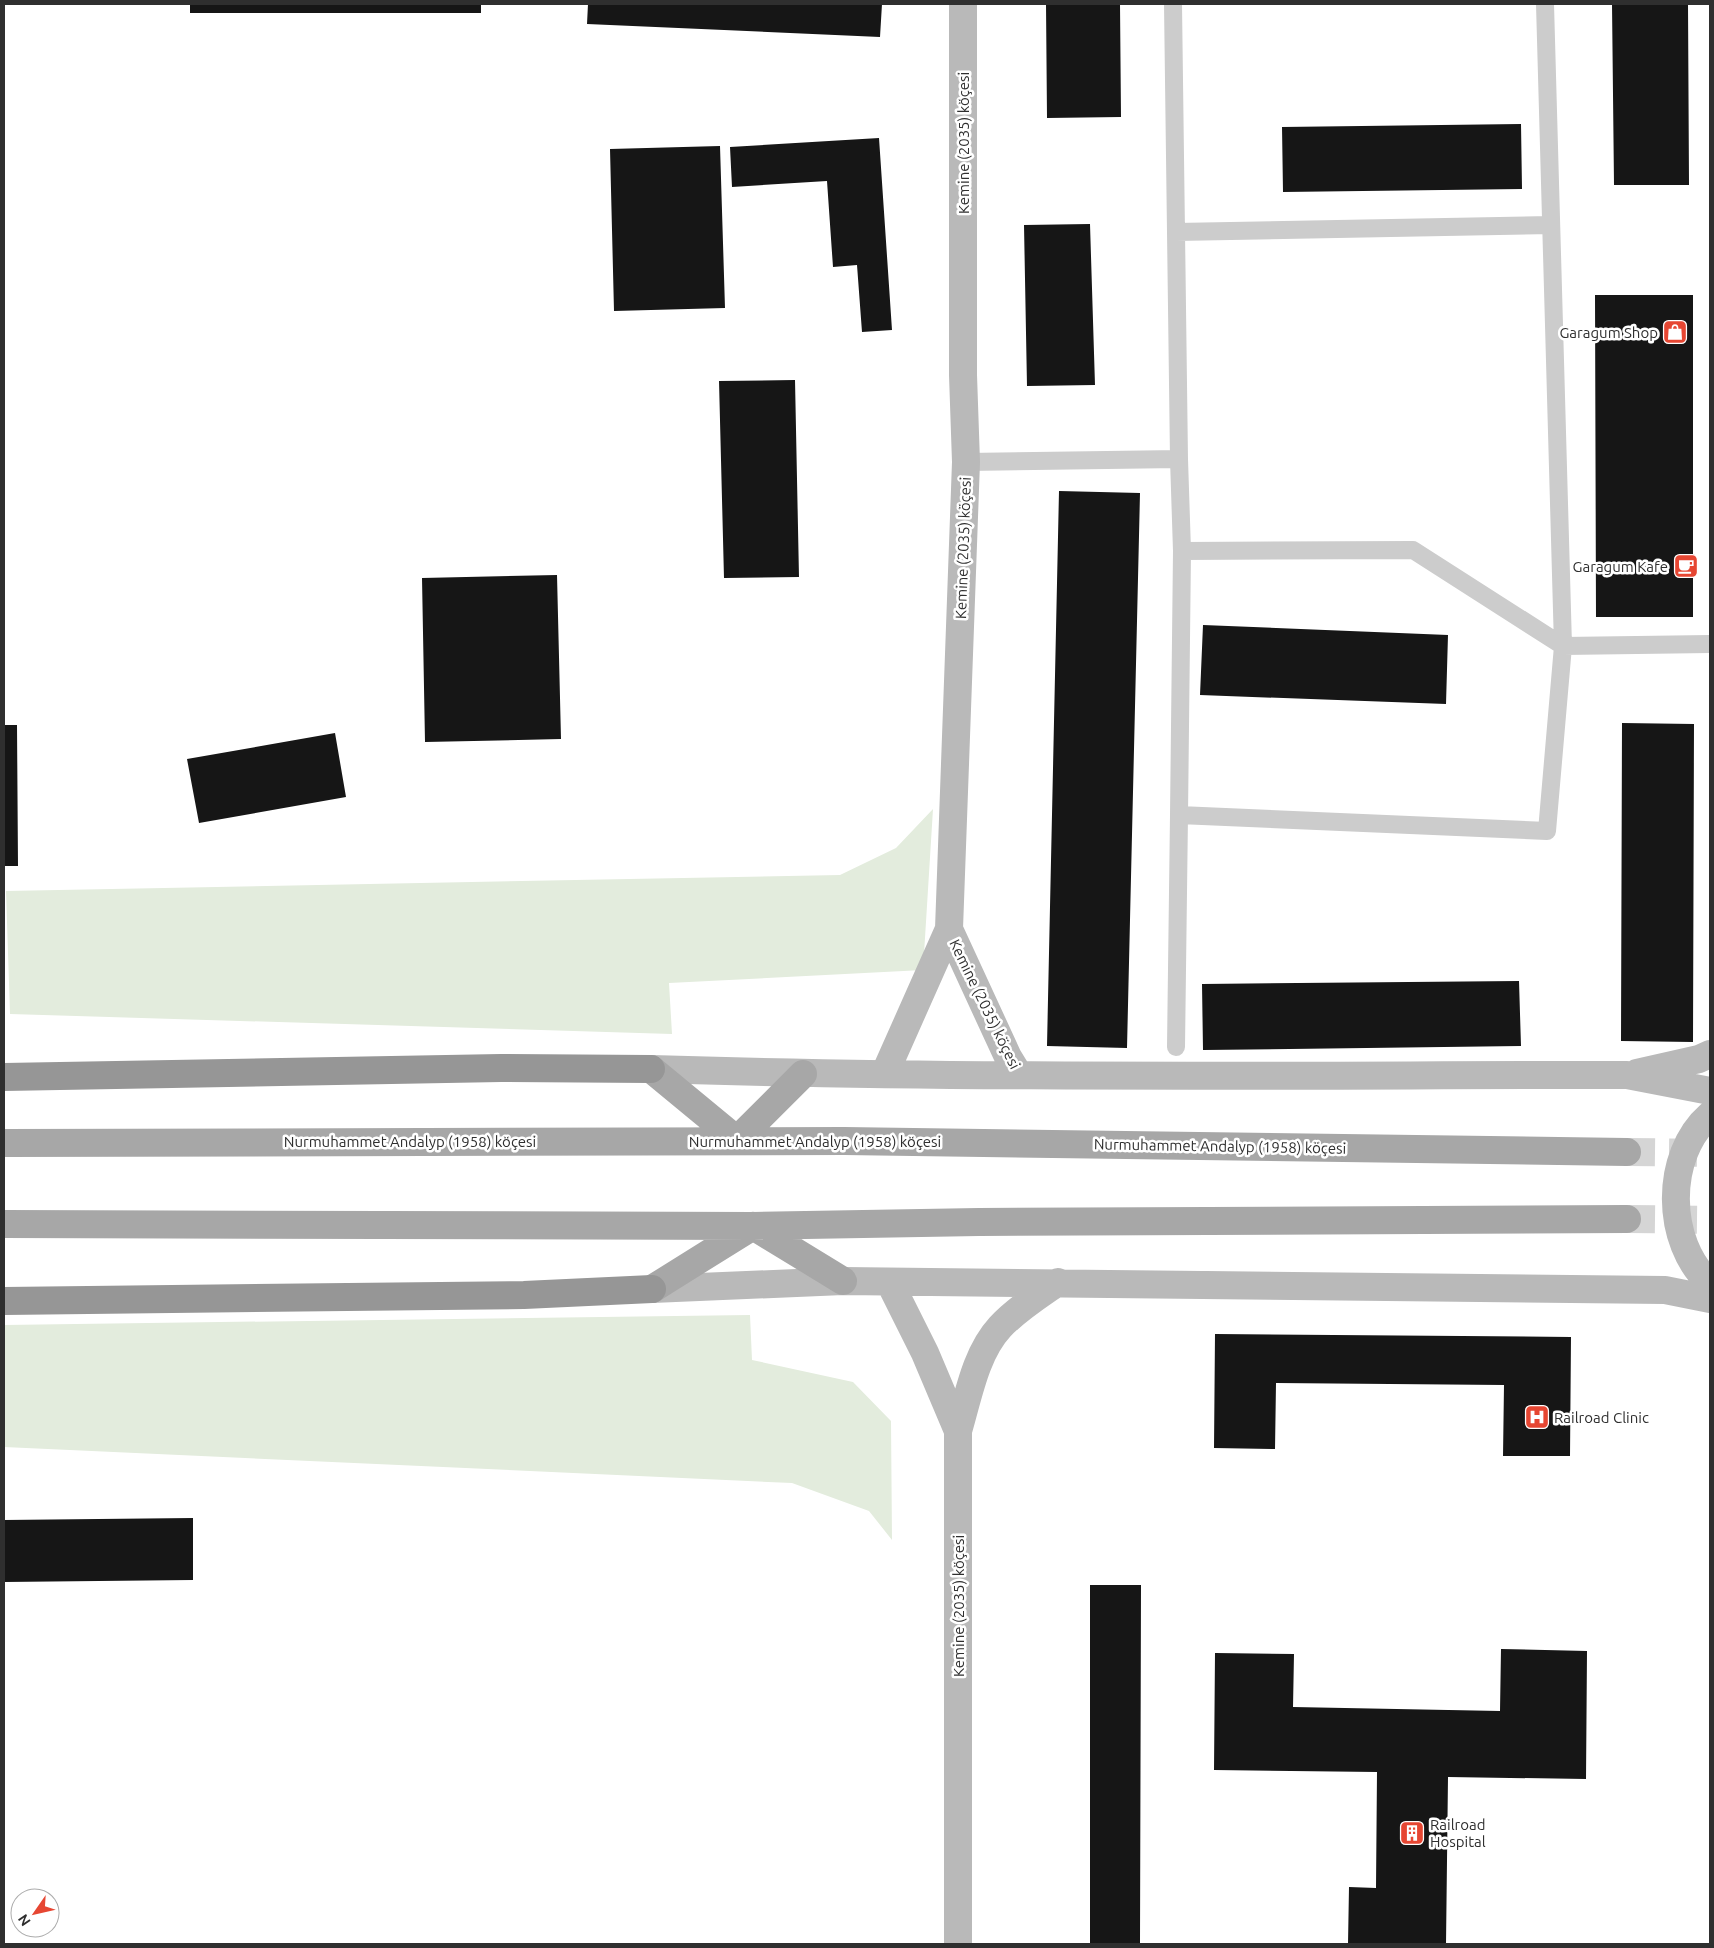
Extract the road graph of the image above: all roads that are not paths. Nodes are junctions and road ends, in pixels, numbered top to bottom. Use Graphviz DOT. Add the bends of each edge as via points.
graph roads {
  1 [pos="963,4"];
  2 [pos="1173,4"];
  3 [pos="1545,4"];
  4 [pos="1551,225"];
  5 [pos="1176,232"];
  6 [pos="1179,460"];
  7 [pos="966,462"];
  8 [pos="1182,550"];
  9 [pos="1710,644"];
  10 [pos="1563,646"];
  11 [pos="1179,815"];
  12 [pos="949,929"];
  13 [pos="1176,1047"];
  14 [pos="1710,1054"];
  15 [pos="651,1069"];
  16 [pos="885,1073"];
  17 [pos="803,1074"];
  18 [pos="1020,1075"];
  19 [pos="1627,1075"];
  20 [pos="4,1077"];
  21 [pos="1710,1091"];
  22 [pos="1710,1115"];
  23 [pos="737,1140"];
  24 [pos="4,1142"];
  25 [pos="1627,1152"];
  26 [pos="1627,1219"];
  27 [pos="4,1224"];
  28 [pos="753,1226"];
  29 [pos="843,1281"];
  30 [pos="1058,1282"];
  31 [pos="890,1283"];
  32 [pos="1710,1283"];
  33 [pos="652,1289"];
  34 [pos="1665,1290"];
  35 [pos="1710,1299"];
  36 [pos="4,1301"];
  37 [pos="1710,1318"];
  38 [pos="958,1431"];
  39 [pos="958,1944"];
  1 -- 7 [label="main road, Kemine (2035) köçesi"];
  2 -- 5 [label="lane"];
  3 -- 4 [label="lane"];
  4 -- 5 [label="lane"];
  4 -- 10 [label="lane"];
  5 -- 6 [label="lane"];
  6 -- 7 [label="lane"];
  6 -- 8 [label="lane"];
  7 -- 12 [label="main road, Kemine (2035) köçesi"];
  8 -- 10 [label="lane" via="1413,550"];
  8 -- 11 [label="lane"];
  9 -- 10 [label="lane"];
  10 -- 11 [label="lane" via="1547,831"];
  11 -- 13 [label="lane"];
  12 -- 16 [label="main road"];
  12 -- 18 [label="main road, Kemine (2035) köçesi" via="1008,1057"];
  14 -- 19 [label="main road"];
  15 -- 17 [label="main road"];
  15 -- 20 [label="highway" via="501,1068"];
  15 -- 23 [label="main road"];
  16 -- 17 [label="main road"];
  16 -- 18 [label="main road"];
  17 -- 23 [label="main road"];
  18 -- 19 [label="main road"];
  19 -- 21 [label="main road"];
  22 -- 32 [label="main road" via="1702,1122 1682,1158 1675,1199 1682,1240 1702,1276"];
  23 -- 24 [label="main road, Nurmuhammet Andalyp (1958) köçesi"];
  23 -- 25 [label="main road, Nurmuhammet Andalyp (1958) köçesi"];
  26 -- 28 [label="main road"];
  27 -- 28 [label="main road"];
  28 -- 29 [label="main road"];
  28 -- 33 [label="main road"];
  29 -- 31 [label="main road"];
  29 -- 33 [label="main road"];
  30 -- 31 [label="main road"];
  30 -- 34 [label="main road"];
  30 -- 38 [label="main road" via="999,1328 982,1355"];
  31 -- 38 [label="main road, Kemine (2035) köçesi" via="925,1353"];
  33 -- 36 [label="highway" via="524,1295"];
  34 -- 35 [label="main road"];
  34 -- 37 [label="main road"];
  38 -- 39 [label="main road, Kemine (2035) köçesi"];
}
